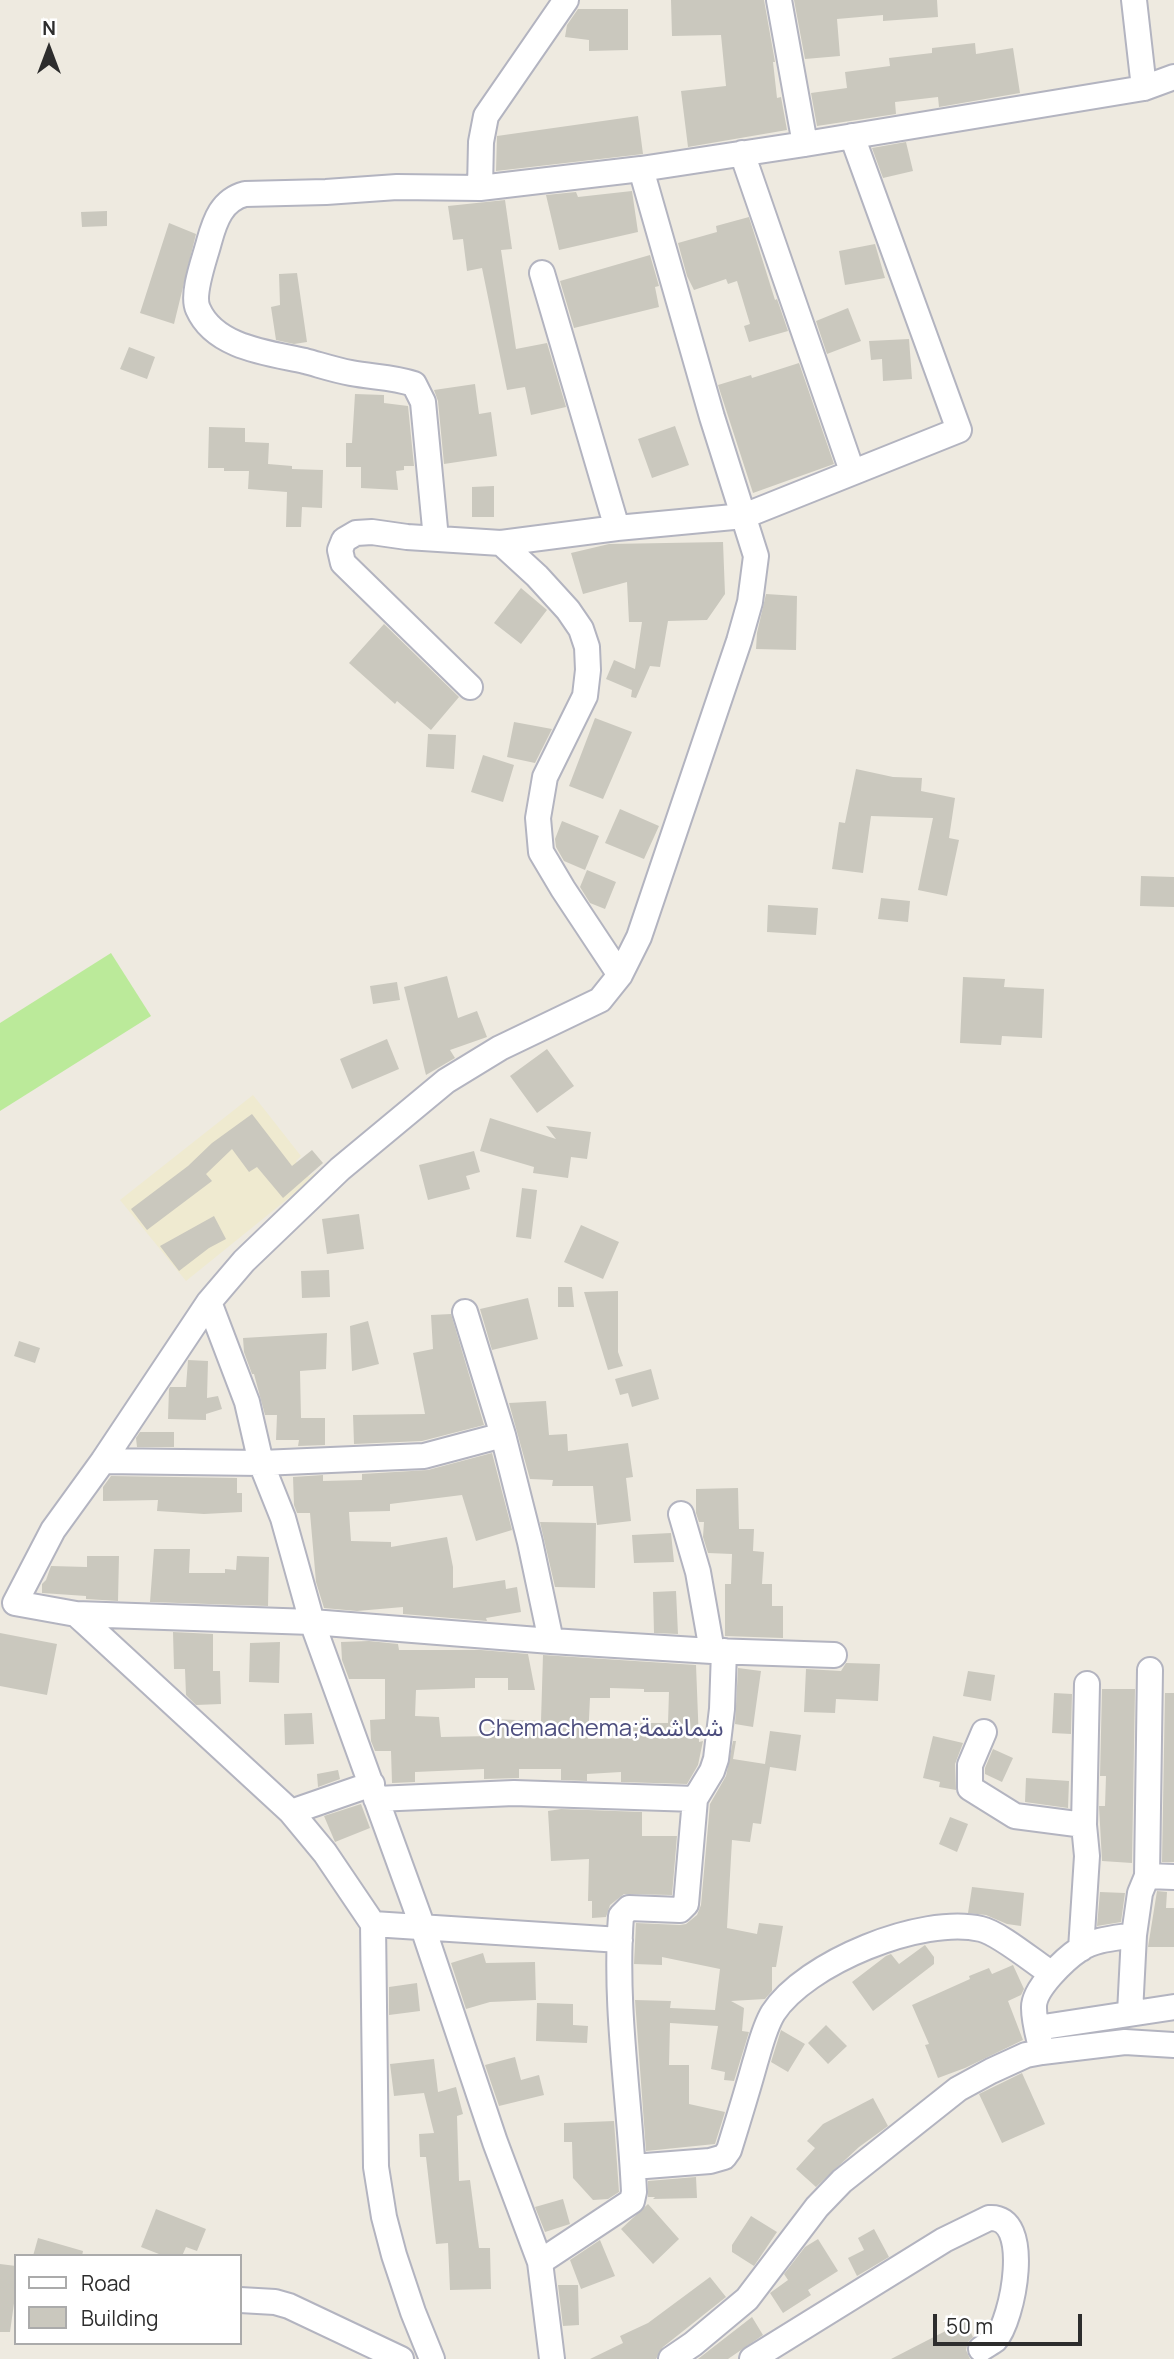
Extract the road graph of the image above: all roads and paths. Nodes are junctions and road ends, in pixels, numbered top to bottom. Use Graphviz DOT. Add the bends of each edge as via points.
graph roads {
  1 [pos="566,0"];
  2 [pos="779,0"];
  3 [pos="1134,0"];
  4 [pos="1174,77"];
  5 [pos="1144,88"];
  6 [pos="852,136"];
  7 [pos="805,144"];
  8 [pos="742,153"];
  9 [pos="641,169"];
  10 [pos="480,188"];
  11 [pos="542,273"];
  12 [pos="852,471"];
  13 [pos="744,516"];
  14 [pos="617,528"];
  15 [pos="436,539"];
  16 [pos="501,543"];
  17 [pos="470,688"];
  18 [pos="620,975"];
  19 [pos="209,1302"];
  20 [pos="465,1312"];
  21 [pos="503,1435"];
  22 [pos="103,1461"];
  23 [pos="261,1463"];
  24 [pos="681,1514"];
  25 [pos="7,1606"];
  26 [pos="76,1614"];
  27 [pos="312,1622"];
  28 [pos="551,1641"];
  29 [pos="718,1651"];
  30 [pos="834,1655"];
  31 [pos="1150,1671"];
  32 [pos="1087,1684"];
  33 [pos="984,1732"];
  34 [pos="374,1792"];
  35 [pos="695,1799"];
  36 [pos="291,1812"];
  37 [pos="1084,1825"];
  38 [pos="1147,1876"];
  39 [pos="1174,1877"];
  40 [pos="373,1923"];
  41 [pos="422,1925"];
  42 [pos="1134,1935"];
  43 [pos="620,1940"];
  44 [pos="1081,1949"];
  45 [pos="1052,1975"];
  46 [pos="1174,2007"];
  47 [pos="1130,2013"];
  48 [pos="1040,2040"];
  49 [pos="1174,2045"];
  50 [pos="633,2167"];
  51 [pos="540,2262"];
  52 [pos="242,2300"];
  53 [pos="981,2348"];
  54 [pos="401,2359"];
  55 [pos="432,2359"];
  56 [pos="552,2359"];
  57 [pos="671,2359"];
  58 [pos="752,2359"];
  1 -- 10 [label="street" via="486,116"];
  2 -- 7 [label="street"];
  3 -- 5 [label="street"];
  4 -- 5 [label="street"];
  5 -- 6 [label="street"];
  6 -- 7 [label="street"];
  6 -- 12 [label="street" via="959,430"];
  7 -- 8 [label="street"];
  8 -- 9 [label="street"];
  8 -- 12 [label="street"];
  9 -- 10 [label="street"];
  9 -- 13 [label="street"];
  10 -- 15 [label="street" via="397,187 232,197 210,238 195,297 198,310 220,335 258,351 414,384 423,402"];
  11 -- 14 [label="street"];
  12 -- 13 [label="street"];
  13 -- 14 [label="street"];
  13 -- 18 [label="street" via="756,556 750,602 639,937"];
  14 -- 16 [label="street"];
  15 -- 16 [label="street"];
  15 -- 17 [label="street" via="356,533 344,540 342,563"];
  16 -- 18 [label="street" via="568,610 587,647 585,696 545,778 538,818 541,852"];
  18 -- 19 [label="street" via="600,1000 500,1048 446,1081 340,1169 244,1261"];
  19 -- 22 [label="street"];
  19 -- 23 [label="street" via="247,1402"];
  20 -- 21 [label="street"];
  21 -- 23 [label="street" via="424,1456"];
  21 -- 28 [label="street"];
  22 -- 23 [label="street"];
  22 -- 25 [label="street" via="53,1530"];
  23 -- 27 [label="street" via="284,1518"];
  24 -- 29 [label="street"];
  25 -- 26 [label="street"];
  26 -- 27 [label="street"];
  26 -- 36 [label="street"];
  27 -- 28 [label="street"];
  27 -- 34 [label="street"];
  28 -- 29 [label="street"];
  29 -- 30 [label="street"];
  29 -- 35 [label="street" via="722,1709 716,1759"];
  31 -- 38 [label="street"];
  32 -- 37 [label="street"];
  33 -- 37 [label="street" via="970,1765 970,1788 1015,1816"];
  34 -- 35 [label="street"];
  34 -- 36 [label="street"];
  34 -- 41 [label="street"];
  35 -- 43 [label="street" via="684,1908 629,1908 621,1916"];
  36 -- 40 [label="street"];
  37 -- 44 [label="street" via="1087,1856"];
  38 -- 39 [label="street"];
  38 -- 42 [label="street"];
  40 -- 41 [label="street"];
  40 -- 55 [label="street" via="376,2167 394,2255"];
  41 -- 43 [label="street"];
  41 -- 51 [label="street"];
  42 -- 44 [label="street"];
  42 -- 47 [label="street"];
  43 -- 50 [label="street" via="621,2023"];
  44 -- 45 [label="street"];
  45 -- 48 [label="street" via="1036,1995 1033,2007"];
  45 -- 50 [label="street" via="983,1929 929,1929 848,1954 792,1990 772,2014 724,2157"];
  46 -- 47 [label="street"];
  47 -- 48 [label="street"];
  48 -- 49 [label="street"];
  48 -- 57 [label="street" via="1026,2056 958,2089 866,2161 817,2207 747,2299"];
  50 -- 51 [label="street" via="632,2201"];
  51 -- 56 [label="street"];
  52 -- 54 [label="street" via="289,2306"];
  53 -- 58 [label="street" via="995,2340 1005,2322 1015,2277 1014,2237 1004,2220 996,2218 944,2240"];
}
